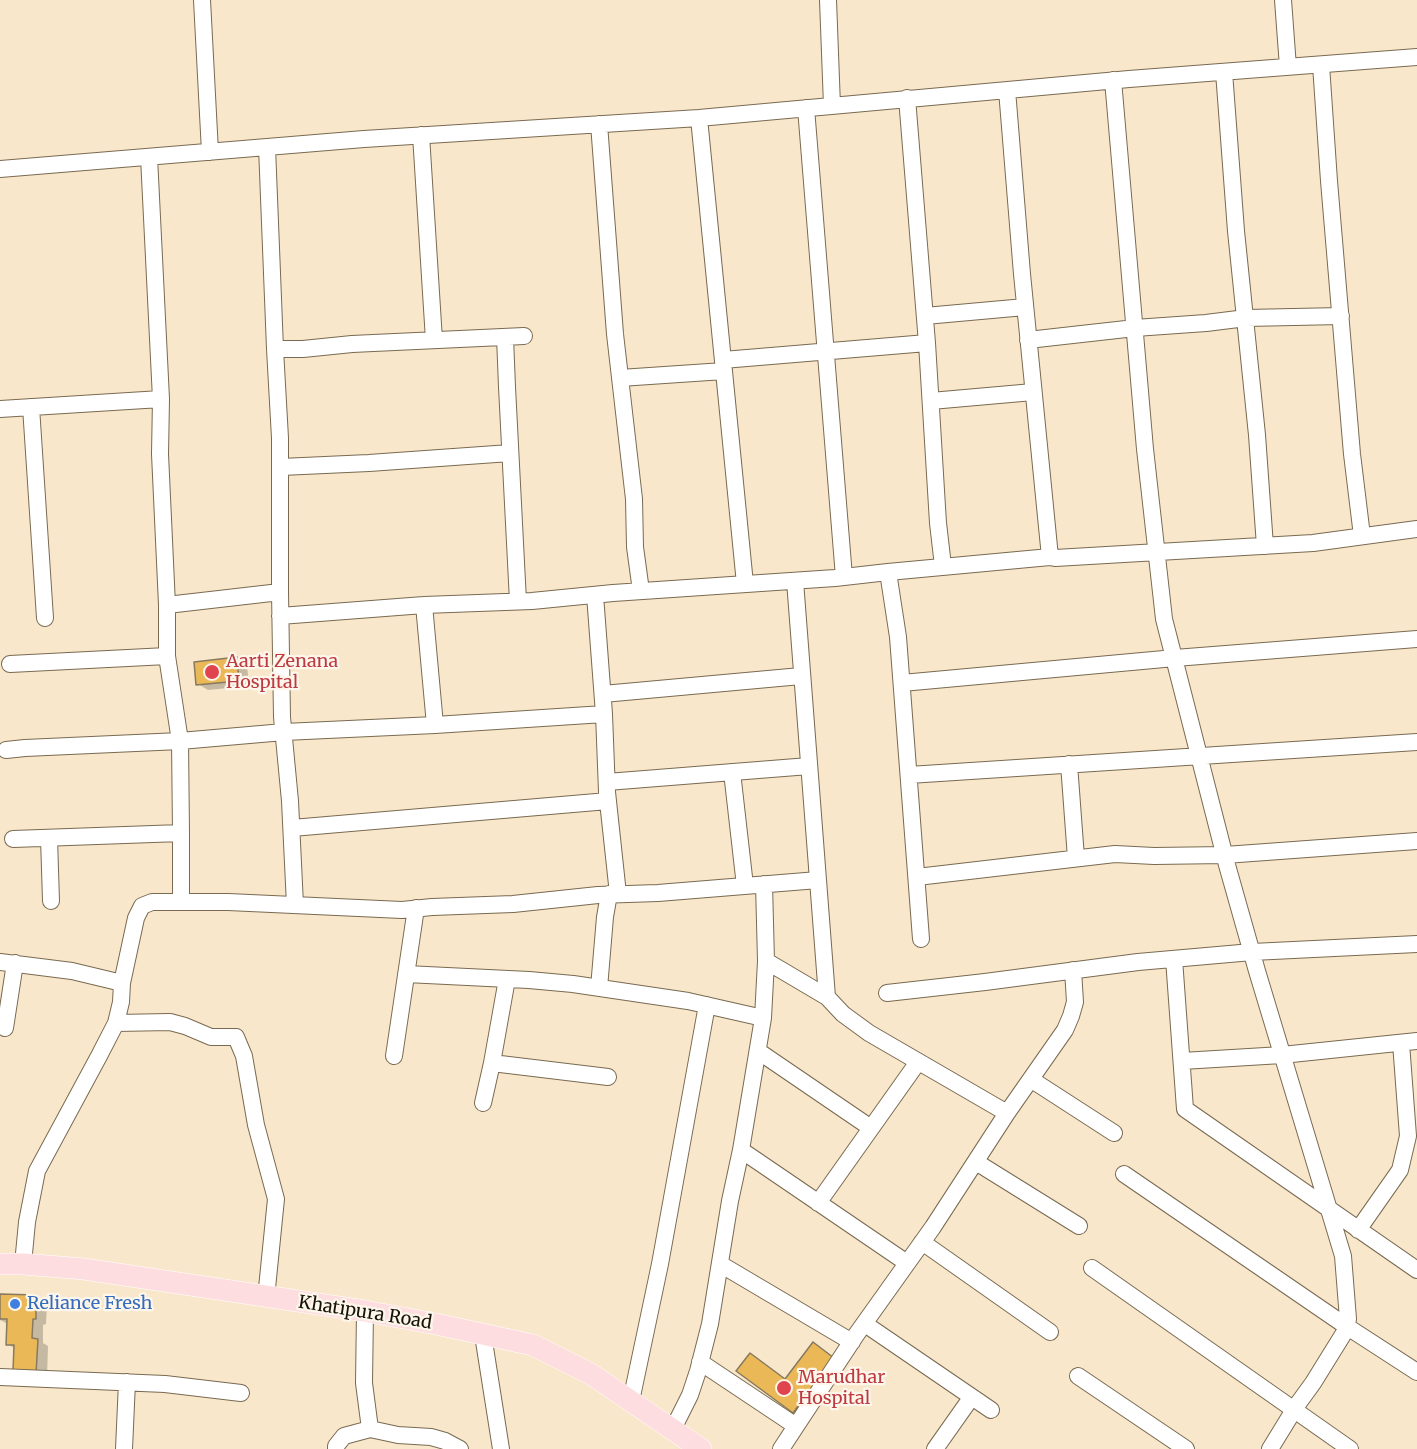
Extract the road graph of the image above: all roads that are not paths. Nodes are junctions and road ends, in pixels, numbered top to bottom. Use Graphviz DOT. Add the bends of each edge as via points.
graph roads {
  1 [pos="202,0"];
  2 [pos="828,0"];
  3 [pos="1283,0"];
  4 [pos="1417,57"];
  5 [pos="1321,65"];
  6 [pos="1288,67"];
  7 [pos="1224,72"];
  8 [pos="1113,80"];
  9 [pos="1007,90"];
  10 [pos="907,98"];
  11 [pos="832,106"];
  12 [pos="806,108"];
  13 [pos="699,118"];
  14 [pos="599,124"];
  15 [pos="421,135"];
  16 [pos="267,147"];
  17 [pos="210,152"];
  18 [pos="149,157"];
  19 [pos="0,169"];
  20 [pos="1025,307"];
  21 [pos="925,316"];
  22 [pos="1341,316"];
  23 [pos="1246,318"];
  24 [pos="1135,328"];
  25 [pos="524,336"];
  26 [pos="505,337"];
  27 [pos="434,340"];
  28 [pos="1028,340"];
  29 [pos="927,343"];
  30 [pos="275,349"];
  31 [pos="825,352"];
  32 [pos="724,366"];
  33 [pos="620,378"];
  34 [pos="1033,392"];
  35 [pos="161,399"];
  36 [pos="931,401"];
  37 [pos="31,407"];
  38 [pos="0,409"];
  39 [pos="510,453"];
  40 [pos="281,467"];
  41 [pos="1417,529"];
  42 [pos="1362,536"];
  43 [pos="1264,546"];
  44 [pos="1157,553"];
  45 [pos="1050,557"];
  46 [pos="943,566"];
  47 [pos="888,572"];
  48 [pos="844,577"];
  49 [pos="795,581"];
  50 [pos="744,584"];
  51 [pos="641,591"];
  52 [pos="279,592"];
  53 [pos="595,595"];
  54 [pos="518,601"];
  55 [pos="167,605"];
  56 [pos="424,605"];
  57 [pos="280,616"];
  58 [pos="45,618"];
  59 [pos="1417,639"];
  60 [pos="167,656"];
  61 [pos="1175,658"];
  62 [pos="10,664"];
  63 [pos="801,676"];
  64 [pos="902,683"];
  65 [pos="603,694"];
  66 [pos="604,714"];
  67 [pos="435,725"];
  68 [pos="284,732"];
  69 [pos="180,741"];
  70 [pos="1417,742"];
  71 [pos="6,750"];
  72 [pos="1200,756"];
  73 [pos="1069,764"];
  74 [pos="808,766"];
  75 [pos="732,772"];
  76 [pos="909,775"];
  77 [pos="607,782"];
  78 [pos="608,801"];
  79 [pos="292,828"];
  80 [pos="182,833"];
  81 [pos="49,838"];
  82 [pos="13,839"];
  83 [pos="1417,841"];
  84 [pos="1225,855"];
  85 [pos="1076,858"];
  86 [pos="917,877"];
  87 [pos="818,880"];
  88 [pos="764,884"];
  89 [pos="745,886"];
  90 [pos="614,894"];
  91 [pos="51,901"];
  92 [pos="181,902"];
  93 [pos="295,905"];
  94 [pos="416,908"];
  95 [pos="921,939"];
  96 [pos="1417,944"];
  97 [pos="1251,952"];
  98 [pos="1174,959"];
  99 [pos="766,961"];
  100 [pos="8,962"];
  101 [pos="1073,970"];
  102 [pos="406,974"];
  103 [pos="507,979"];
  104 [pos="122,983"];
  105 [pos="599,988"];
  106 [pos="887,993"];
  107 [pos="827,998"];
  108 [pos="707,1005"];
  109 [pos="763,1018"];
  110 [pos="116,1023"];
  111 [pos="5,1028"];
  112 [pos="1409,1042"];
  113 [pos="758,1051"];
  114 [pos="1282,1055"];
  115 [pos="394,1056"];
  116 [pos="1182,1061"];
  117 [pos="918,1062"];
  118 [pos="492,1063"];
  119 [pos="608,1077"];
  120 [pos="1032,1080"];
  121 [pos="483,1103"];
  122 [pos="1008,1113"];
  123 [pos="871,1128"];
  124 [pos="1114,1133"];
  125 [pos="741,1150"];
  126 [pos="976,1162"];
  127 [pos="1124,1174"];
  128 [pos="818,1203"];
  129 [pos="1330,1211"];
  130 [pos="1078,1226"];
  131 [pos="1358,1230"];
  132 [pos="922,1242"];
  133 [pos="720,1263"];
  134 [pos="907,1263"];
  135 [pos="0,1264"];
  136 [pos="23,1264"];
  137 [pos="1092,1268"];
  138 [pos="1417,1270"];
  139 [pos="266,1298"];
  140 [pos="365,1311"];
  141 [pos="865,1324"];
  142 [pos="1346,1326"];
  143 [pos="1050,1332"];
  144 [pos="483,1335"];
  145 [pos="852,1342"];
  146 [pos="700,1362"];
  147 [pos="1417,1372"];
  148 [pos="1078,1376"];
  149 [pos="0,1377"];
  150 [pos="127,1382"];
  151 [pos="241,1393"];
  152 [pos="971,1398"];
  153 [pos="631,1401"];
  154 [pos="991,1410"];
  155 [pos="1294,1410"];
  156 [pos="796,1426"];
  157 [pos="370,1429"];
  158 [pos="673,1430"];
  159 [pos="430,1443"];
  160 [pos="124,1449"];
  161 [pos="336,1449"];
  162 [pos="460,1449"];
  163 [pos="501,1449"];
  164 [pos="701,1449"];
  165 [pos="781,1449"];
  166 [pos="935,1449"];
  167 [pos="1186,1449"];
  168 [pos="1270,1449"];
  169 [pos="1350,1449"];
  1 -- 17 [label="street"];
  2 -- 11 [label="street"];
  3 -- 6 [label="street"];
  4 -- 5 [label="street"];
  5 -- 6 [label="street"];
  5 -- 22 [label="street"];
  6 -- 7 [label="street"];
  7 -- 8 [label="street"];
  7 -- 23 [label="street"];
  8 -- 9 [label="street"];
  8 -- 24 [label="street"];
  9 -- 10 [label="street"];
  9 -- 20 [label="street"];
  10 -- 11 [label="street"];
  10 -- 21 [label="street"];
  11 -- 12 [label="street"];
  12 -- 13 [label="street"];
  12 -- 31 [label="street"];
  13 -- 14 [label="street"];
  13 -- 32 [label="street"];
  14 -- 15 [label="street"];
  14 -- 33 [label="street"];
  15 -- 16 [label="street"];
  15 -- 27 [label="street"];
  16 -- 17 [label="street"];
  16 -- 30 [label="street"];
  17 -- 18 [label="street"];
  18 -- 19 [label="street"];
  18 -- 35 [label="street"];
  20 -- 21 [label="street"];
  20 -- 28 [label="street"];
  21 -- 29 [label="street"];
  22 -- 23 [label="street"];
  22 -- 42 [label="street"];
  23 -- 24 [label="street"];
  23 -- 43 [label="street"];
  24 -- 28 [label="street"];
  24 -- 44 [label="street"];
  25 -- 26 [label="street"];
  26 -- 27 [label="street"];
  26 -- 39 [label="street"];
  27 -- 30 [label="street"];
  28 -- 34 [label="street"];
  29 -- 31 [label="street"];
  29 -- 36 [label="street"];
  30 -- 40 [label="street"];
  31 -- 32 [label="street"];
  31 -- 48 [label="street"];
  32 -- 33 [label="street"];
  32 -- 50 [label="street"];
  33 -- 51 [label="street"];
  34 -- 36 [label="street"];
  34 -- 45 [label="street"];
  35 -- 37 [label="street"];
  35 -- 55 [label="street"];
  36 -- 46 [label="street"];
  37 -- 38 [label="street"];
  37 -- 58 [label="street"];
  39 -- 40 [label="street"];
  39 -- 54 [label="street"];
  40 -- 52 [label="street"];
  41 -- 42 [label="street"];
  42 -- 43 [label="street"];
  43 -- 44 [label="street"];
  44 -- 45 [label="street"];
  44 -- 61 [label="street" via="1164,619"];
  45 -- 46 [label="street"];
  46 -- 47 [label="street"];
  47 -- 48 [label="street"];
  47 -- 64 [label="street"];
  48 -- 49 [label="street"];
  49 -- 50 [label="street"];
  49 -- 63 [label="street"];
  50 -- 51 [label="street"];
  51 -- 53 [label="street"];
  52 -- 55 [label="street"];
  52 -- 57 [label="street"];
  53 -- 54 [label="street"];
  53 -- 65 [label="street"];
  54 -- 56 [label="street"];
  55 -- 60 [label="street"];
  56 -- 57 [label="street"];
  56 -- 67 [label="street"];
  57 -- 68 [label="street"];
  59 -- 61 [label="street"];
  60 -- 62 [label="street"];
  60 -- 69 [label="street"];
  61 -- 64 [label="street"];
  61 -- 72 [label="street"];
  63 -- 65 [label="street"];
  63 -- 74 [label="street"];
  64 -- 76 [label="street"];
  65 -- 66 [label="street"];
  66 -- 67 [label="street"];
  66 -- 77 [label="street"];
  67 -- 68 [label="street"];
  68 -- 69 [label="street"];
  68 -- 79 [label="street"];
  69 -- 71 [label="street"];
  69 -- 80 [label="street"];
  70 -- 72 [label="street"];
  72 -- 73 [label="street"];
  72 -- 84 [label="street"];
  73 -- 76 [label="street"];
  73 -- 85 [label="street"];
  74 -- 75 [label="street"];
  74 -- 87 [label="street"];
  75 -- 77 [label="street"];
  75 -- 89 [label="street"];
  76 -- 86 [label="street"];
  77 -- 78 [label="street"];
  78 -- 79 [label="street"];
  78 -- 90 [label="street"];
  79 -- 93 [label="street"];
  80 -- 81 [label="street"];
  80 -- 92 [label="street"];
  81 -- 82 [label="street"];
  81 -- 91 [label="street"];
  83 -- 84 [label="street"];
  84 -- 85 [label="street" via="1115,854"];
  84 -- 97 [label="street"];
  85 -- 86 [label="street"];
  86 -- 95 [label="street"];
  87 -- 88 [label="street"];
  87 -- 107 [label="street"];
  88 -- 89 [label="street"];
  88 -- 99 [label="street"];
  89 -- 90 [label="street"];
  90 -- 94 [label="street"];
  90 -- 105 [label="street" via="605,917"];
  92 -- 93 [label="street"];
  92 -- 104 [label="street" via="142,906"];
  93 -- 94 [label="street"];
  94 -- 102 [label="street"];
  96 -- 97 [label="street"];
  97 -- 98 [label="street"];
  97 -- 114 [label="street"];
  98 -- 101 [label="street"];
  98 -- 116 [label="street"];
  99 -- 107 [label="street"];
  99 -- 109 [label="street"];
  100 -- 104 [label="street"];
  100 -- 111 [label="street"];
  101 -- 106 [label="street"];
  101 -- 120 [label="street" via="1075,1002 1071,1016"];
  102 -- 103 [label="street"];
  102 -- 115 [label="street"];
  103 -- 105 [label="street"];
  103 -- 118 [label="street"];
  104 -- 110 [label="street"];
  105 -- 108 [label="street"];
  107 -- 117 [label="street" via="868,1034"];
  108 -- 109 [label="street"];
  108 -- 153 [label="street"];
  109 -- 113 [label="street"];
  110 -- 136 [label="street" via="37,1171"];
  110 -- 139 [label="street" via="170,1022 211,1037 236,1037 244,1056 256,1125 276,1199"];
  112 -- 114 [label="street"];
  112 -- 131 [label="street" via="1408,1136 1400,1170"];
  113 -- 123 [label="street"];
  113 -- 125 [label="street"];
  114 -- 116 [label="street"];
  114 -- 129 [label="street"];
  116 -- 129 [label="street" via="1185,1109"];
  117 -- 122 [label="street"];
  117 -- 123 [label="street"];
  118 -- 119 [label="street"];
  118 -- 121 [label="street"];
  120 -- 122 [label="street"];
  120 -- 124 [label="street"];
  122 -- 126 [label="street"];
  123 -- 128 [label="street"];
  125 -- 128 [label="street"];
  125 -- 133 [label="street"];
  126 -- 130 [label="street"];
  126 -- 132 [label="street"];
  127 -- 142 [label="street"];
  128 -- 134 [label="street"];
  129 -- 131 [label="street"];
  129 -- 142 [label="street" via="1343,1256"];
  131 -- 138 [label="street"];
  132 -- 134 [label="street"];
  132 -- 143 [label="street"];
  133 -- 145 [label="street"];
  133 -- 146 [label="street"];
  134 -- 141 [label="street"];
  135 -- 136 [label="main road, Khatipura Road"];
  136 -- 139 [label="main road, Khatipura Road" via="84,1269"];
  137 -- 155 [label="street"];
  139 -- 140 [label="main road, Khatipura Road"];
  140 -- 144 [label="main road, Khatipura Road"];
  140 -- 157 [label="street" via="364,1383"];
  141 -- 145 [label="street"];
  141 -- 152 [label="street"];
  142 -- 147 [label="street"];
  142 -- 155 [label="street"];
  144 -- 153 [label="main road, Khatipura Road" via="533,1346 591,1374"];
  144 -- 163 [label="street"];
  145 -- 156 [label="street"];
  146 -- 156 [label="street"];
  146 -- 158 [label="street"];
  148 -- 167 [label="street"];
  149 -- 150 [label="street"];
  150 -- 151 [label="street"];
  150 -- 160 [label="street"];
  152 -- 154 [label="street"];
  152 -- 166 [label="street"];
  153 -- 158 [label="main road, Khatipura Road"];
  155 -- 168 [label="street"];
  155 -- 169 [label="street"];
  156 -- 165 [label="street"];
  157 -- 159 [label="street"];
  157 -- 161 [label="street" via="344,1436"];
  158 -- 164 [label="main road, Khatipura Road"];
  159 -- 162 [label="street" via="446,1442"];
}
